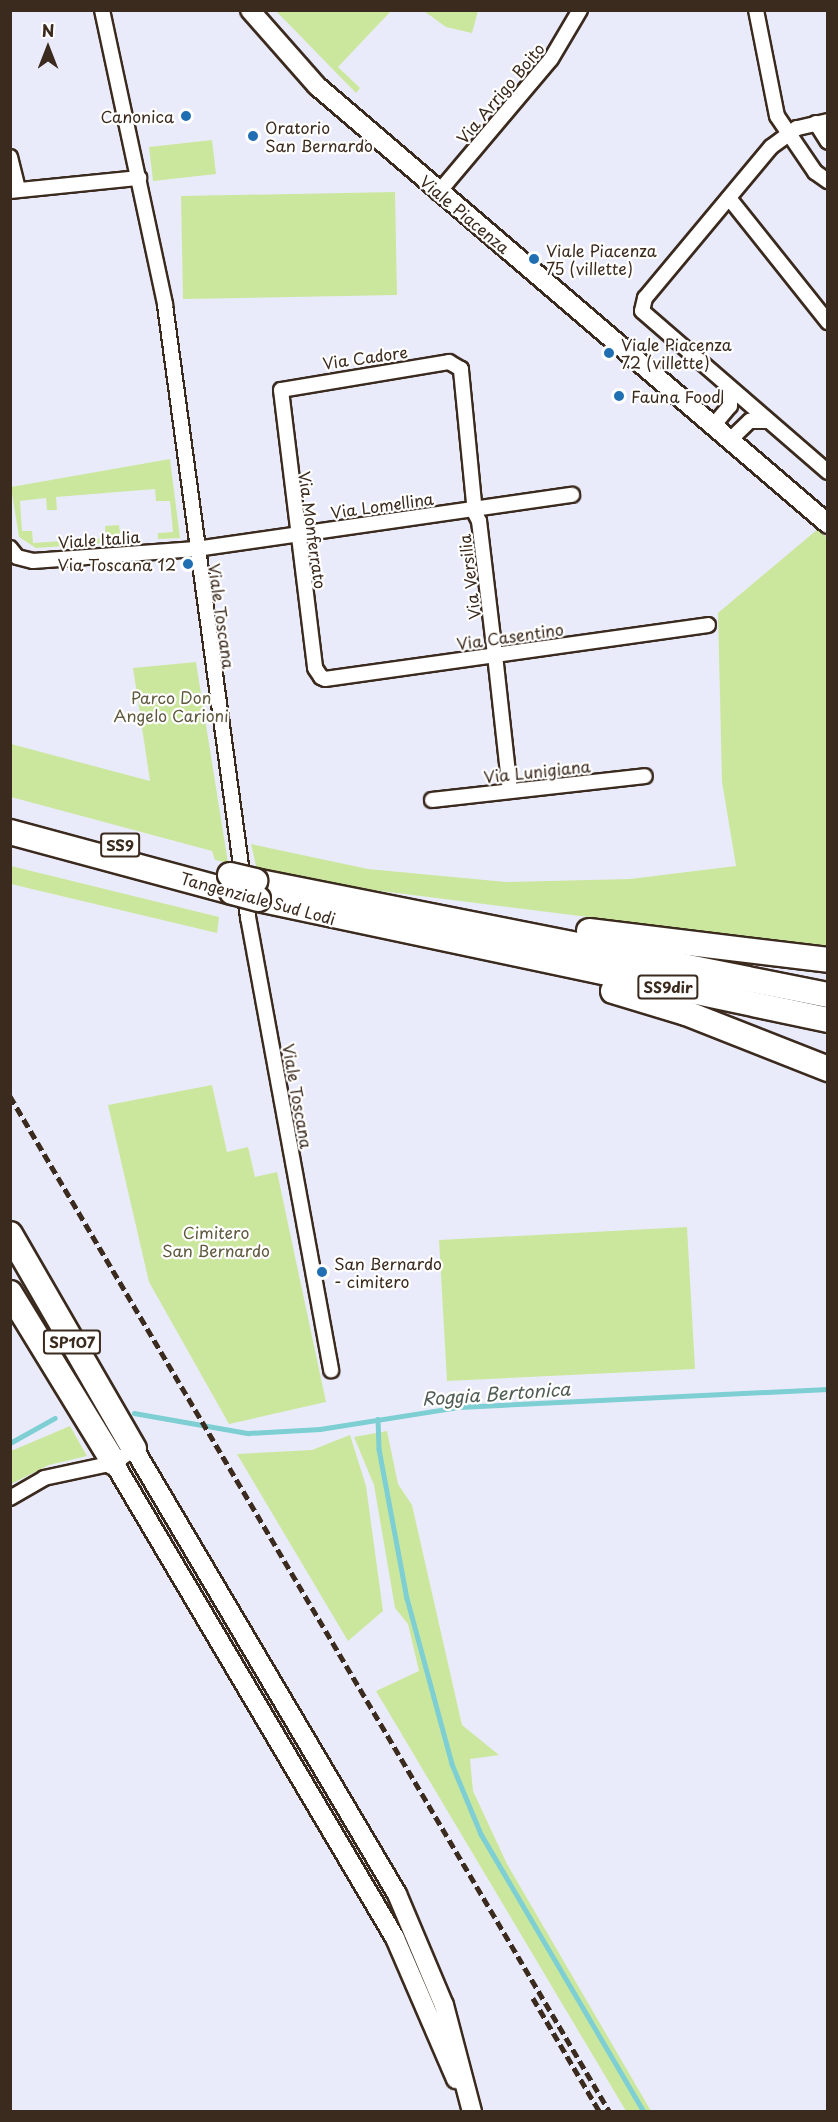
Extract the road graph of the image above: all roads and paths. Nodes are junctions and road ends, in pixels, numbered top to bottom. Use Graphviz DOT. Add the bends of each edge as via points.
graph roads {
  1 [pos="102,10"];
  2 [pos="250,10"];
  3 [pos="580,10"];
  4 [pos="756,10"];
  5 [pos="822,122"];
  6 [pos="787,133"];
  7 [pos="828,142"];
  8 [pos="10,157"];
  9 [pos="139,178"];
  10 [pos="828,181"];
  11 [pos="14,191"];
  12 [pos="438,193"];
  13 [pos="729,198"];
  14 [pos="828,322"];
  15 [pos="455,363"];
  16 [pos="281,390"];
  17 [pos="730,390"];
  18 [pos="767,421"];
  19 [pos="713,426"];
  20 [pos="730,440"];
  21 [pos="828,472"];
  22 [pos="572,495"];
  23 [pos="475,513"];
  24 [pos="828,524"];
  25 [pos="297,534"];
  26 [pos="10,548"];
  27 [pos="196,549"];
  28 [pos="708,625"];
  29 [pos="495,655"];
  30 [pos="318,675"];
  31 [pos="645,776"];
  32 [pos="510,791"];
  33 [pos="432,800"];
  34 [pos="10,815"];
  35 [pos="10,832"];
  36 [pos="231,884"];
  37 [pos="257,890"];
  38 [pos="510,931"];
  39 [pos="508,956"];
  40 [pos="828,960"];
  41 [pos="828,995"];
  42 [pos="828,1020"];
  43 [pos="828,1069"];
  44 [pos="10,1234"];
  45 [pos="10,1293"];
  46 [pos="331,1370"];
  47 [pos="134,1449"];
  48 [pos="114,1463"];
  49 [pos="10,1498"];
  50 [pos="466,2112"];
  51 [pos="472,2112"];
  1 -- 9 [label="street, Viale Toscana"];
  2 -- 12 [label="main road, Viale Piacenza" via="317,86"];
  3 -- 12 [label="street, Via Arrigo Boito" via="551,59"];
  4 -- 6 [label="street" via="774,108"];
  5 -- 6 [label="street"];
  5 -- 7 [label="street"];
  6 -- 10 [label="street"];
  6 -- 13 [label="street"];
  8 -- 11 [label="street"];
  9 -- 11 [label="street"];
  9 -- 27 [label="street, Viale Toscana" via="165,305"];
  12 -- 19 [label="main road, Viale Piacenza"];
  13 -- 14 [label="street"];
  13 -- 17 [label="street" via="645,298 642,311"];
  15 -- 16 [label="street, Via Cadore"];
  15 -- 23 [label="street, Via Versilia" via="462,373"];
  16 -- 25 [label="street, Via Monferrato"];
  17 -- 18 [label="street"];
  17 -- 19 [label="street" via="730,406"];
  18 -- 20 [label="street" via="750,421"];
  18 -- 21 [label="street"];
  19 -- 20 [label="main road, Viale Piacenza"];
  20 -- 24 [label="main road, Viale Piacenza"];
  22 -- 23 [label="street, Via Lomellina"];
  23 -- 25 [label="street, Via Lomellina"];
  23 -- 29 [label="street, Via Versilia"];
  25 -- 27 [label="street, Via Lomellina"];
  25 -- 30 [label="street, Via Monferrato"];
  26 -- 27 [label="street, Viale Italia" via="33,561"];
  27 -- 46 [label="street, Viale Toscana" via="248,917"];
  28 -- 29 [label="street, Via Casentino"];
  29 -- 30 [label="street, Via Casentino" via="326,679"];
  29 -- 32 [label="street, Via Versilia"];
  31 -- 32 [label="street, Via Lunigiana"];
  32 -- 33 [label="street, Via Lunigiana"];
  34 -- 36 [label="highway, Tangenziale Sud Lodi / SS9"];
  35 -- 36 [label="highway, Tangenziale Sud Lodi"];
  36 -- 37 [label="highway, Tangenziale Sud Lodi, bridge"];
  37 -- 38 [label="highway, Tangenziale Sud Lodi"];
  37 -- 39 [label="highway, Tangenziale Sud Lodi"];
  38 -- 40 [label="highway" via="586,931"];
  38 -- 41 [label="highway, SS9dir"];
  39 -- 42 [label="highway, SS9dir"];
  39 -- 43 [label="highway" via="687,1013"];
  44 -- 47 [label="highway, SP107"];
  45 -- 48 [label="highway, SP107"];
  47 -- 48 [label="street"];
  47 -- 51 [label="main road, SP107" via="397,1894 444,2005"];
  48 -- 49 [label="street" via="44,1478"];
  48 -- 50 [label="main road, SP107" via="394,1938 436,2027"];
}
